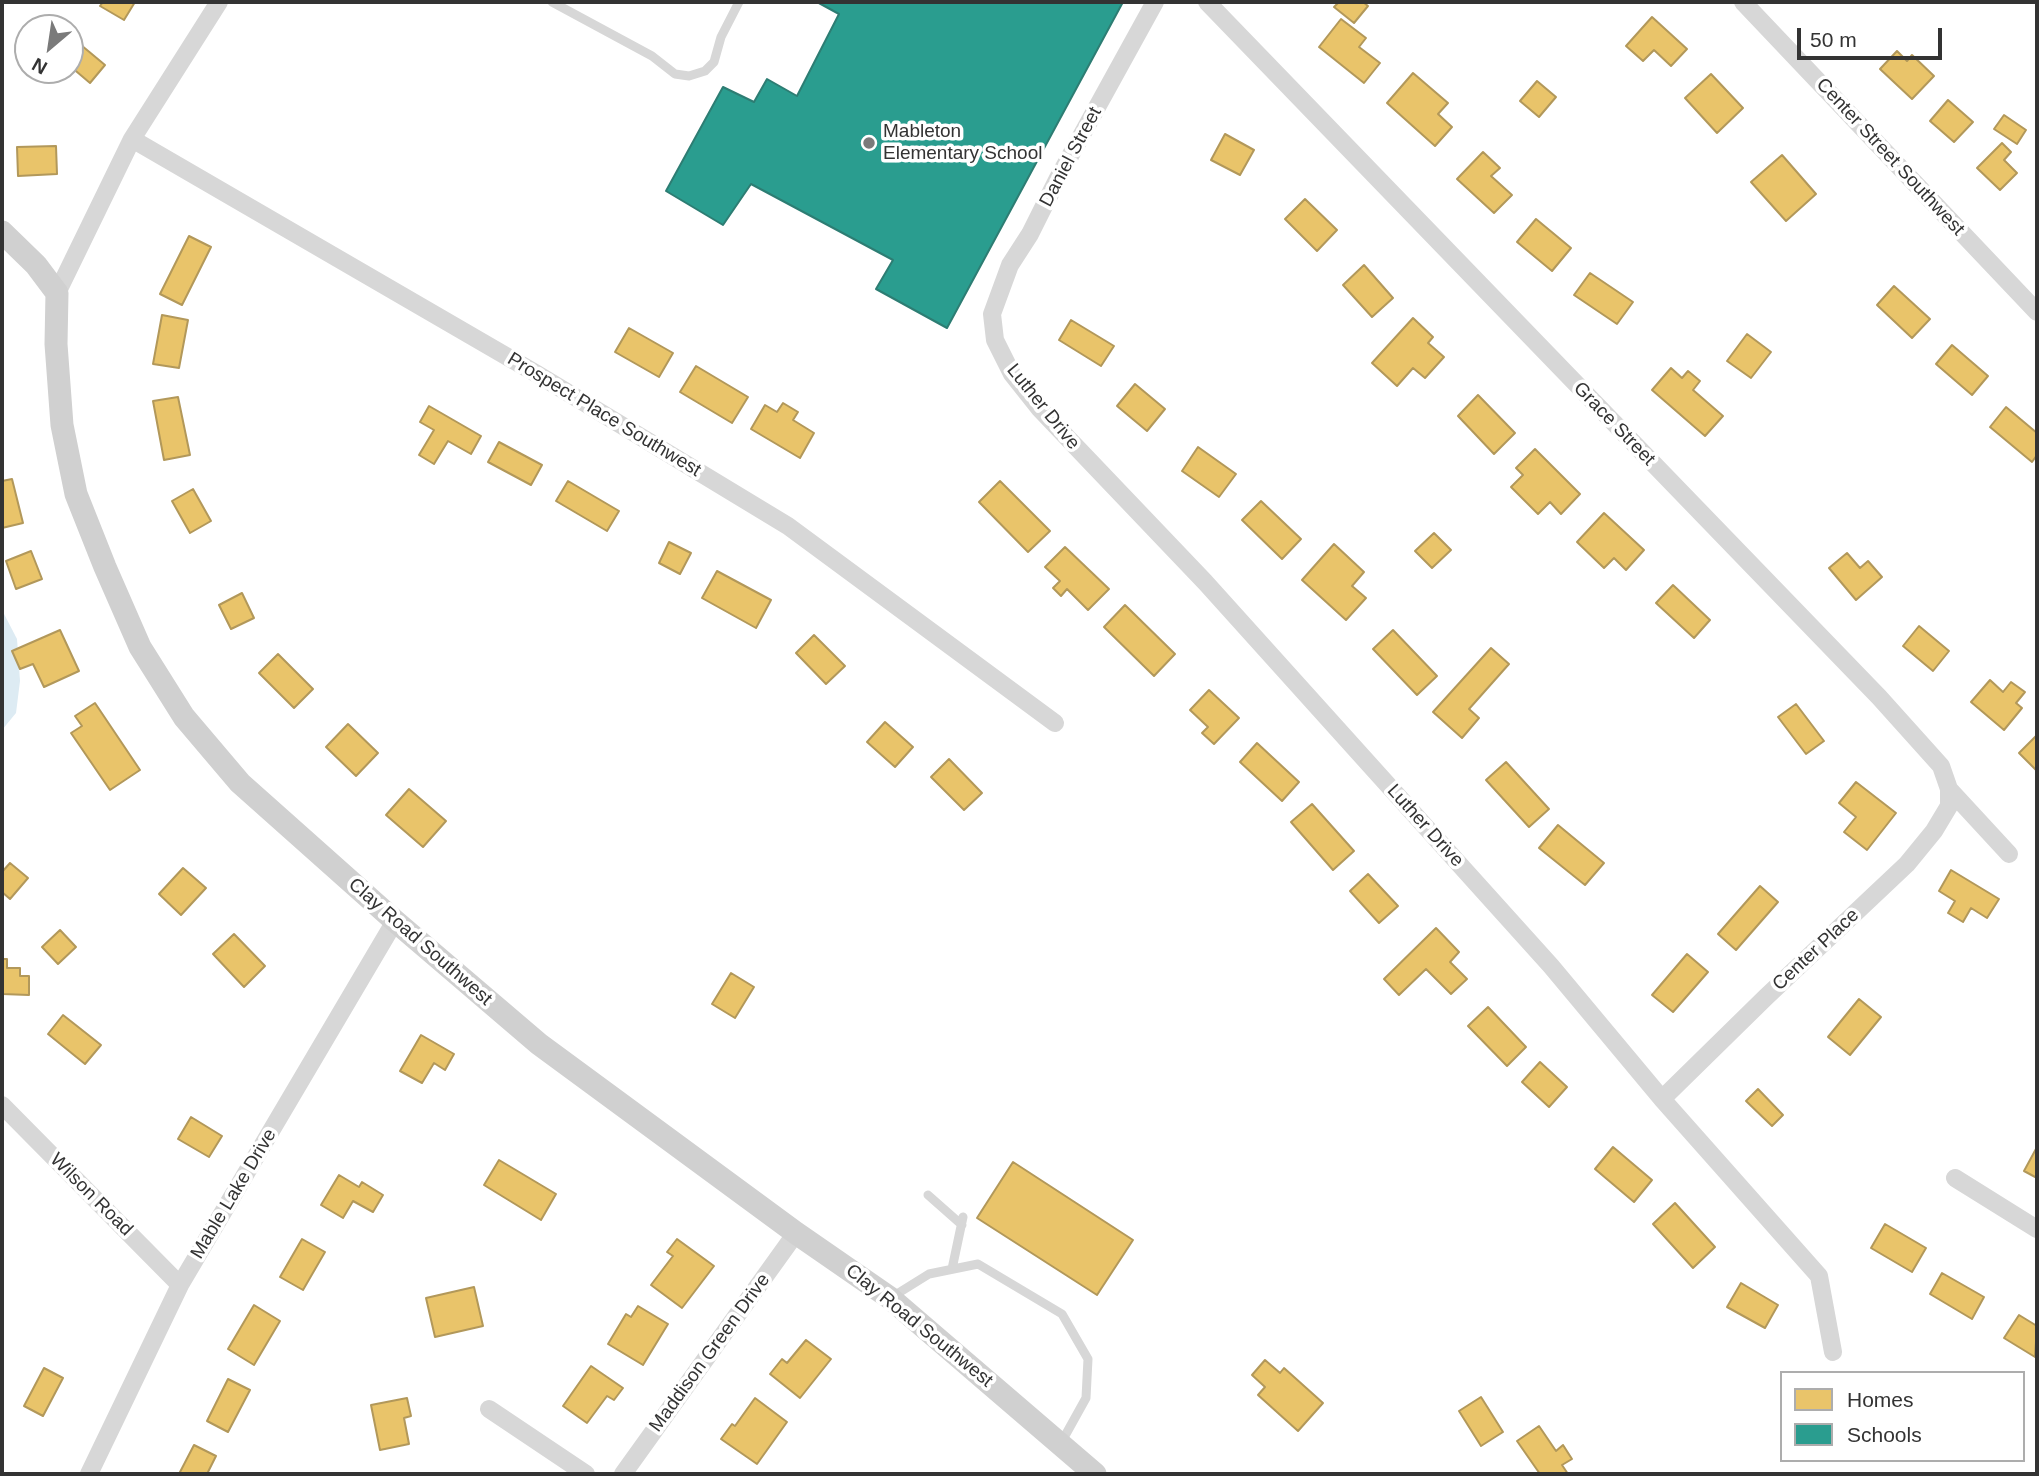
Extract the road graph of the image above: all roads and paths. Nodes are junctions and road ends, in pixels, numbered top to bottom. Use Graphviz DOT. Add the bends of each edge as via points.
graph roads {
  1 [pos="219,2"];
  2 [pos="552,2"];
  3 [pos="739,2"];
  4 [pos="1155,2"];
  5 [pos="1207,2"];
  6 [pos="1744,2"];
  7 [pos="132,139"];
  8 [pos="2,232"];
  9 [pos="57,293"];
  10 [pos="2037,312"];
  11 [pos="992,314"];
  12 [pos="1055,723"];
  13 [pos="1949,789"];
  14 [pos="2009,854"];
  15 [pos="396,921"];
  16 [pos="1662,1099"];
  17 [pos="2,1105"];
  18 [pos="1955,1178"];
  19 [pos="928,1195"];
  20 [pos="2037,1229"];
  21 [pos="796,1233"];
  22 [pos="952,1269"];
  23 [pos="180,1285"];
  24 [pos="890,1298"];
  25 [pos="1833,1352"];
  26 [pos="489,1409"];
  27 [pos="1061,1443"];
  28 [pos="89,1474"];
  29 [pos="586,1474"];
  30 [pos="623,1474"];
  31 [pos="1096,1474"];
  1 -- 7 [label="street"];
  2 -- 3 [label="lane" via="652,56 675,74 689,76 714,62"];
  4 -- 11 [label="street, Daniel Street" via="1010,265"];
  5 -- 13 [label="street, Grace Street" via="1880,697 1941,766"];
  6 -- 10 [label="street, Center Street Southwest"];
  7 -- 9 [label="street"];
  7 -- 12 [label="street, Prospect Place Southwest" via="788,526"];
  8 -- 9 [label="street"];
  9 -- 15 [label="street, Clay Road Southwest" via="62,425 76,494 140,647 184,717 240,783"];
  11 -- 16 [label="street, Luther Drive" via="995,340 1012,373 1039,408 1214,592 1551,966"];
  13 -- 14 [label="street, Grace Street"];
  13 -- 16 [label="street, Center Place" via="1949,806 1907,864"];
  15 -- 21 [label="street, Clay Road Southwest" via="540,1044"];
  15 -- 23 [label="street, Mable Lake Drive"];
  16 -- 25 [label="street, Luther Drive" via="1819,1276"];
  17 -- 23 [label="street, Wilson Road"];
  18 -- 20 [label="street"];
  19 -- 22 [label="lane" via="962,1221"];
  21 -- 24 [label="street, Clay Road Southwest"];
  21 -- 30 [label="street, Maddison Green Drive"];
  22 -- 24 [label="lane" via="929,1274"];
  22 -- 27 [label="lane" via="978,1264 1062,1314 1088,1359 1086,1398"];
  23 -- 28 [label="street, Mable Lake Drive"];
  24 -- 27 [label="street, Clay Road Southwest"];
  26 -- 29 [label="street"];
  27 -- 31 [label="street, Clay Road Southwest"];
}
